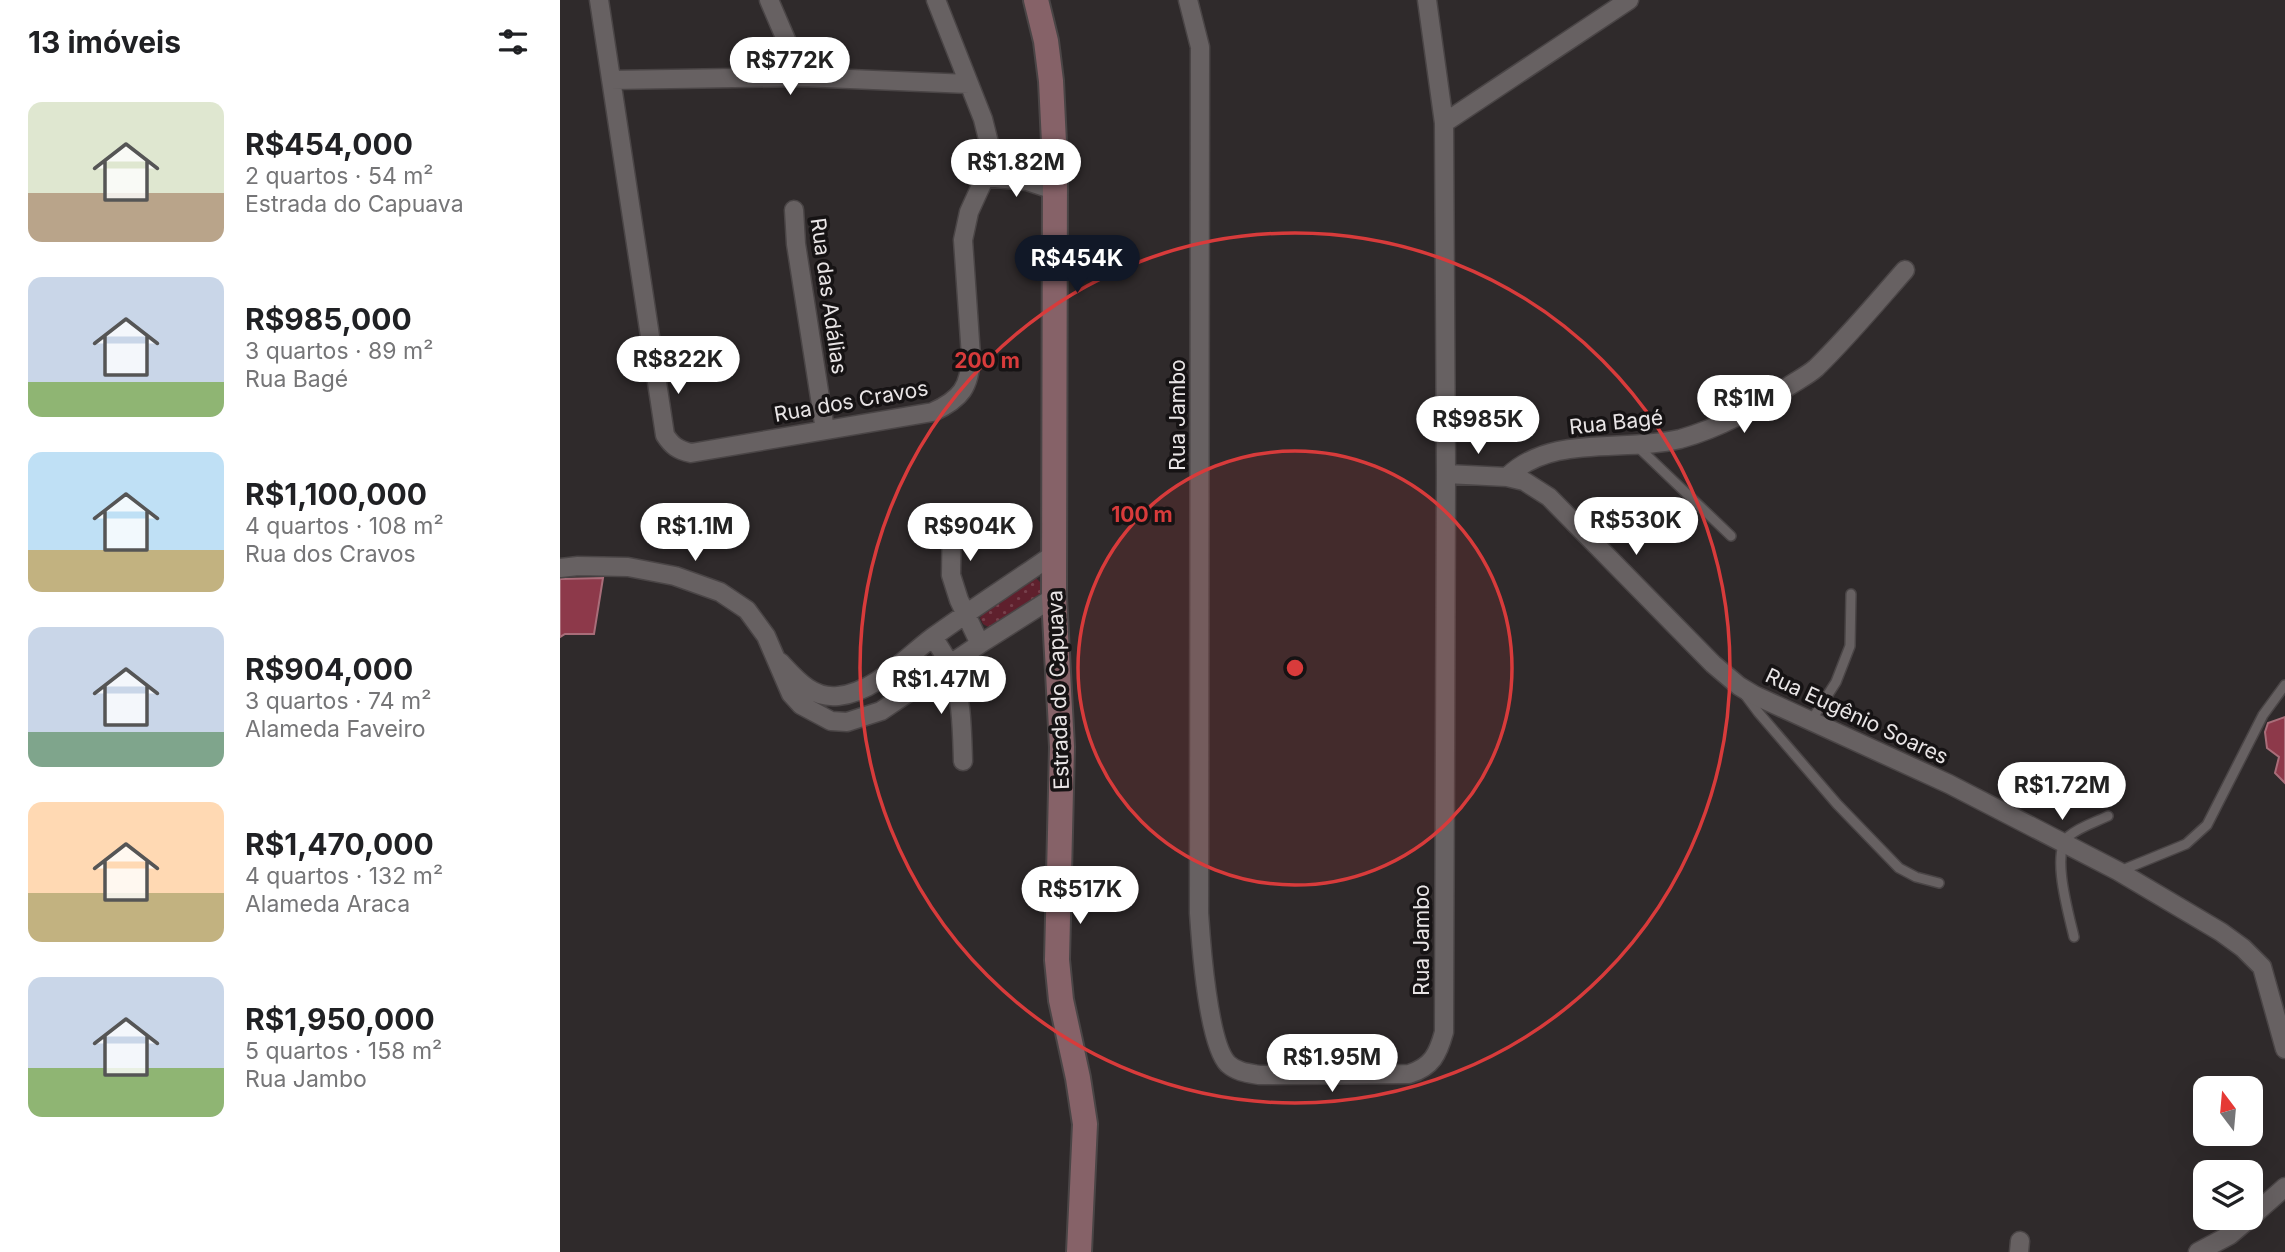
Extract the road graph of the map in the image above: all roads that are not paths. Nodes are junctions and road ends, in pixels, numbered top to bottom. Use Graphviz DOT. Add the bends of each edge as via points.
graph roads {
  1 [pos="599,0"];
  2 [pos="769,0"];
  3 [pos="936,0"];
  4 [pos="1036,0"];
  5 [pos="1188,0"];
  6 [pos="1427,0"];
  7 [pos="1629,0"];
  8 [pos="802,77"];
  9 [pos="611,80"];
  10 [pos="969,84"];
  11 [pos="1444,123"];
  12 [pos="989,158"];
  13 [pos="1055,163"];
  14 [pos="985,177"];
  15 [pos="1054,190"];
  16 [pos="794,210"];
  17 [pos="1905,270"];
  18 [pos="825,430"];
  19 [pos="1637,446"];
  20 [pos="1446,474"];
  21 [pos="1507,477"];
  22 [pos="952,516"];
  23 [pos="1731,536"];
  24 [pos="1054,554"];
  25 [pos="560,568"];
  26 [pos="1851,594"];
  27 [pos="1054,597"];
  28 [pos="966,615"];
  29 [pos="933,637"];
  30 [pos="980,644"];
  31 [pos="911,655"];
  32 [pos="777,660"];
  33 [pos="950,665"];
  34 [pos="926,680"];
  35 [pos="2285,685"];
  36 [pos="1740,686"];
  37 [pos="1811,721"];
  38 [pos="963,761"];
  39 [pos="2108,816"];
  40 [pos="2062,844"];
  41 [pos="2118,871"];
  42 [pos="1939,883"];
  43 [pos="2074,937"];
  44 [pos="2285,1049"];
  45 [pos="2285,1187"];
  46 [pos="2263,1206"];
  47 [pos="2236,1230"];
  48 [pos="1079,1252"];
  49 [pos="2198,1252"];
  1 -- 9 [label="street, Rua dos Cravos"];
  2 -- 8 [label="street"];
  3 -- 10 [label="street, Rua dos Cravos"];
  4 -- 13 [label="main road, Estrada do Capuava" via="1051,81"];
  5 -- 20 [label="street, Rua Jambo" via="1200,47 1199,913 1202,963 1215,1033 1222,1055 1241,1072 1409,1074 1422,1070 1439,1047 1444,1032"];
  6 -- 11 [label="street, Rua Jambo"];
  7 -- 11 [label="street"];
  8 -- 9 [label="street"];
  8 -- 10 [label="street"];
  9 -- 18 [label="street, Rua dos Cravos" via="665,435 680,451 691,453"];
  10 -- 12 [label="street, Rua dos Cravos" via="988,133"];
  11 -- 20 [label="street, Rua Jambo"];
  12 -- 13 [label="street"];
  12 -- 14 [label="street, Rua dos Cravos"];
  13 -- 15 [label="main road, Estrada do Capuava"];
  14 -- 15 [label="street" via="1027,181"];
  14 -- 18 [label="street, Rua dos Cravos" via="969,212 963,240 971,356 971,373 963,391 951,404 933,412"];
  15 -- 24 [label="main road, Estrada do Capuava"];
  16 -- 18 [label="street, Rua das Adálias"];
  17 -- 19 [label="street, Rua Bagé" via="1814,370 1749,412 1679,439"];
  19 -- 21 [label="street, Rua Bagé" via="1544,454"];
  19 -- 23 [label="lane"];
  20 -- 21 [label="street"];
  21 -- 36 [label="street, Rua Eugênio Soares" via="1524,481 1549,497"];
  22 -- 28 [label="street" via="951,575"];
  24 -- 27 [label="main road, Estrada do Capuava"];
  24 -- 28 [label="street"];
  25 -- 32 [label="street" via="628,567 675,576 720,592 747,610"];
  26 -- 37 [label="lane" via="1850,646 1836,682"];
  27 -- 30 [label="street"];
  27 -- 48 [label="main road, Estrada do Capuava" via="1062,747 1057,960 1085,1124"];
  28 -- 29 [label="street"];
  28 -- 30 [label="street"];
  29 -- 31 [label="street"];
  29 -- 33 [label="street"];
  30 -- 33 [label="street"];
  31 -- 32 [label="street" via="877,681 836,697 802,687"];
  31 -- 34 [label="street"];
  32 -- 34 [label="street" via="791,694 801,705 831,721 847,722 881,711"];
  33 -- 34 [label="street"];
  33 -- 38 [label="street" via="959,699"];
  35 -- 41 [label="lane" via="2263,715 2207,825 2186,844"];
  36 -- 37 [label="street, Rua Eugênio Soares"];
  36 -- 42 [label="lane" via="1882,852 1916,877"];
  37 -- 40 [label="street, Rua Eugênio Soares" via="1949,784"];
  39 -- 40 [label="lane" via="2069,835"];
  40 -- 41 [label="street, Rua Eugênio Soares"];
  40 -- 43 [label="lane" via="2061,869"];
  41 -- 44 [label="street, Rua Eugênio Soares" via="2221,932 2253,957 2262,967"];
  45 -- 46 [label="street"];
  47 -- 49 [label="street"];
}
